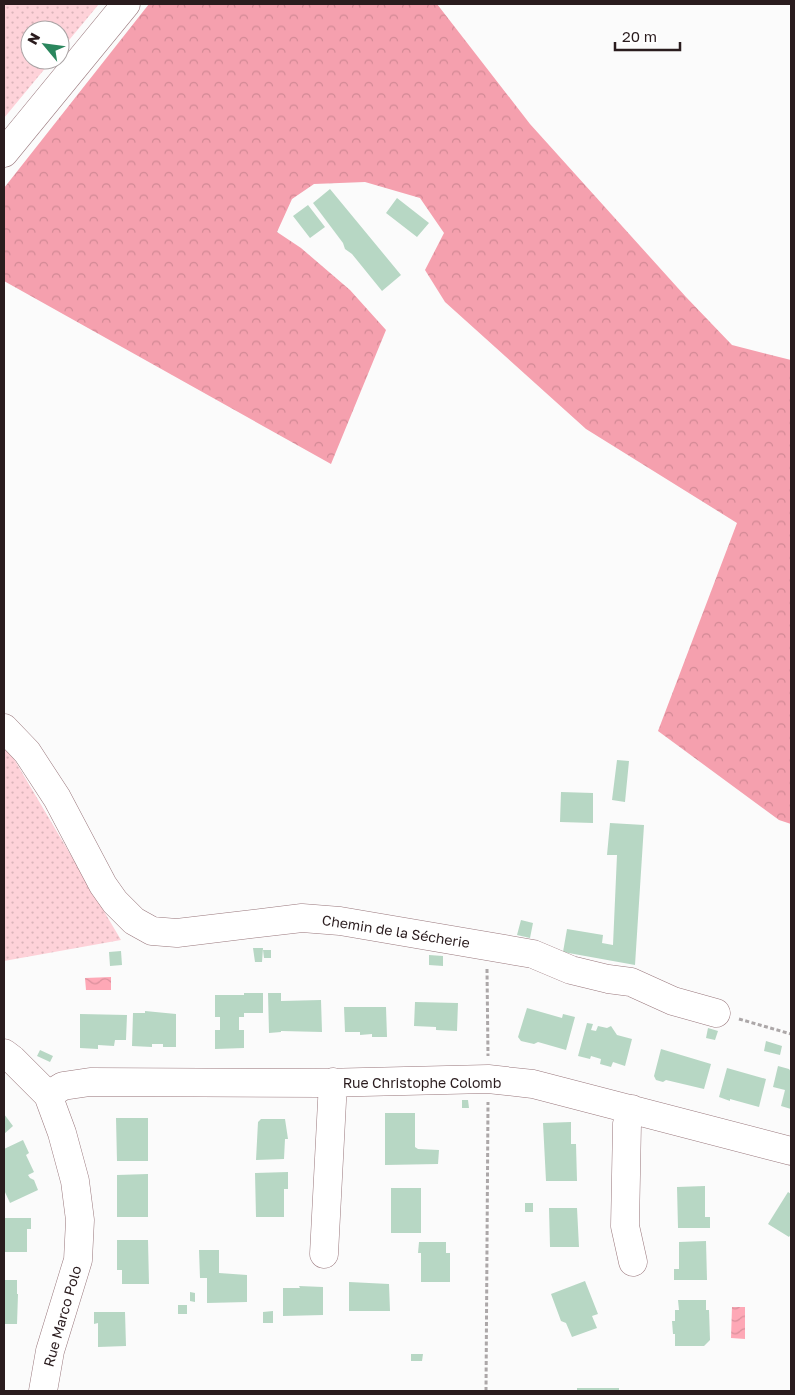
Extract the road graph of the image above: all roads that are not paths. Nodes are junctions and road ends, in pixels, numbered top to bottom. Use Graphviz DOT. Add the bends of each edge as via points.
graph roads {
  1 [pos="126,4"];
  2 [pos="4,153"];
  3 [pos="4,728"];
  4 [pos="716,1013"];
  5 [pos="4,1053"];
  6 [pos="333,1082"];
  7 [pos="48,1096"];
  8 [pos="632,1109"];
  9 [pos="791,1151"];
  10 [pos="324,1254"];
  11 [pos="633,1262"];
  12 [pos="43,1391"];
  1 -- 2 [label="street"];
  3 -- 4 [label="street, Chemin de la Sécherie" via="27,752 57,798 115,902 134,921 152,931 177,933 302,918 340,921 533,954 571,970 631,982 673,1001"];
  5 -- 7 [label="street, Rue Marco Polo"];
  6 -- 7 [label="street, Rue Christophe Colomb" via="90,1082 63,1086"];
  6 -- 8 [label="street, Rue Christophe Colomb" via="488,1079 533,1084"];
  6 -- 10 [label="street"];
  7 -- 12 [label="street, Rue Marco Polo" via="75,1182 80,1220 78,1260 50,1351"];
  8 -- 9 [label="street, Rue Christophe Colomb"];
  8 -- 11 [label="street" via="627,1124 625,1226"];
}
